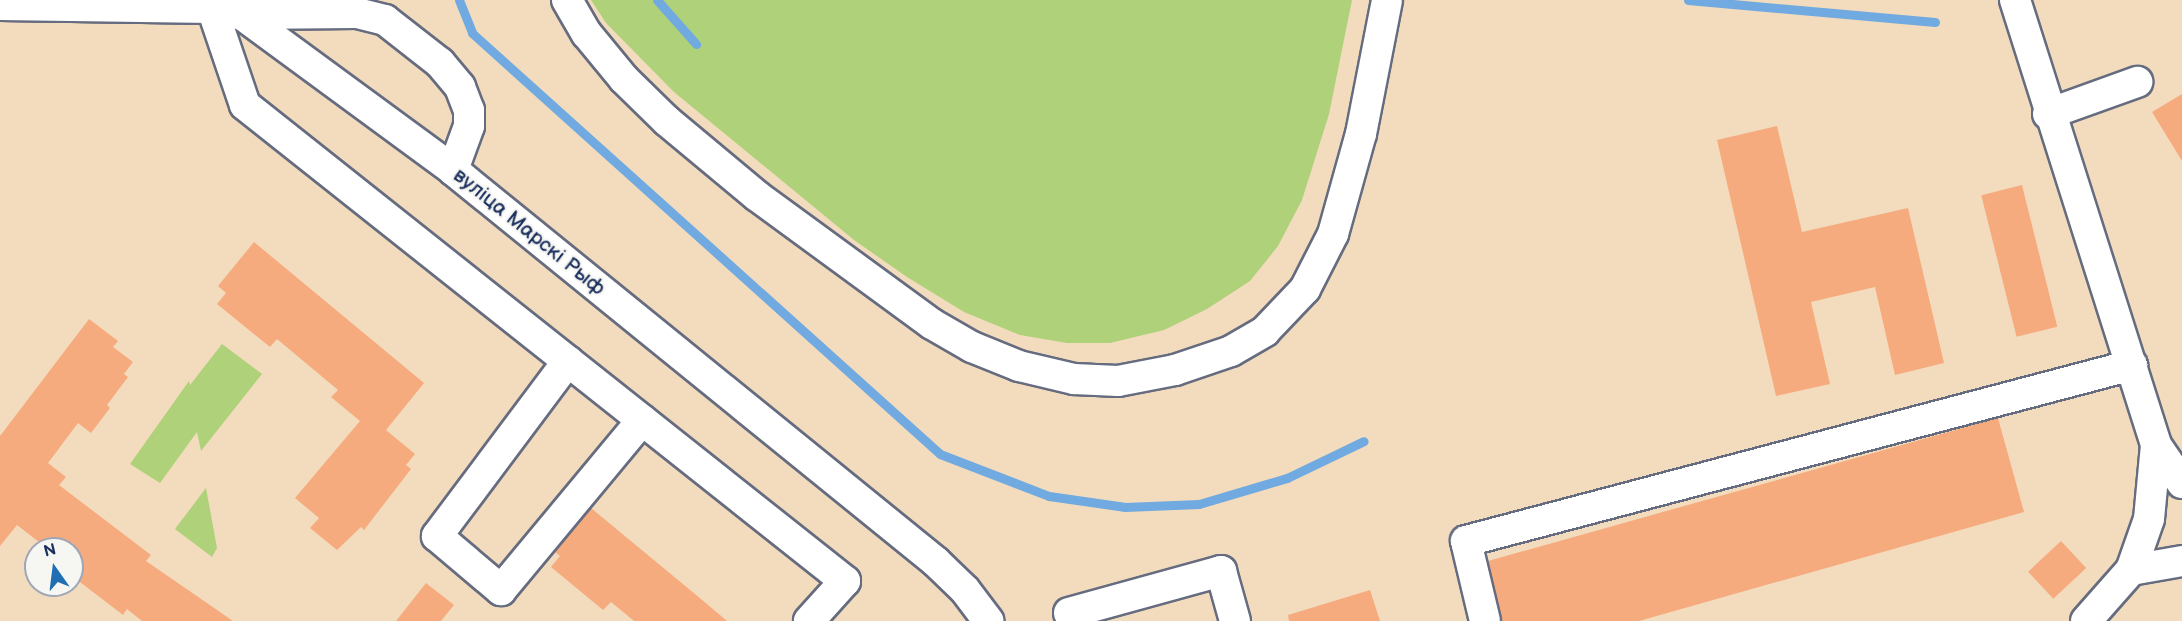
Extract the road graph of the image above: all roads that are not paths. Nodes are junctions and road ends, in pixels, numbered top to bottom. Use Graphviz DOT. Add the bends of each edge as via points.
graph roads {
  1 [pos="567,0"];
  2 [pos="2015,0"];
  3 [pos="0,4"];
  4 [pos="212,8"];
  5 [pos="241,14"];
  6 [pos="1384,14"];
  7 [pos="2137,82"];
  8 [pos="2048,114"];
  9 [pos="453,170"];
  10 [pos="567,361"];
  11 [pos="2132,365"];
  12 [pos="642,420"];
  13 [pos="2156,445"];
  14 [pos="2182,483"];
  15 [pos="2182,561"];
  16 [pos="2132,570"];
  17 [pos="1069,613"];
  18 [pos="809,621"];
  19 [pos="988,621"];
  20 [pos="1235,621"];
  21 [pos="1485,621"];
  22 [pos="2086,621"];
  1 -- 6 [label="street" via="587,34 624,79 667,121 757,196 932,324 972,347 1019,366 1074,379 1118,381 1175,370 1231,351 1265,331 1305,289 1333,234 1361,134"];
  2 -- 8 [label="street"];
  3 -- 4 [label="street, вуліца Марскі Рыф"];
  4 -- 5 [label="street, вуліца Марскі Рыф"];
  4 -- 10 [label="street" via="245,105"];
  5 -- 9 [label="street, вуліца Марскі Рыф"];
  5 -- 9 [label="street" via="357,13 385,20 440,63 460,87 469,110 469,126"];
  7 -- 8 [label="street"];
  8 -- 11 [label="street"];
  9 -- 19 [label="street, вуліца Марскі Рыф" via="936,562 965,590"];
  10 -- 12 [label="street"];
  10 -- 12 [label="street" via="437,536 501,590"];
  11 -- 13 [label="street"];
  11 -- 21 [label="street" via="1466,541"];
  12 -- 18 [label="street" via="845,581"];
  13 -- 14 [label="street"];
  13 -- 16 [label="street" via="2149,519"];
  15 -- 16 [label="street"];
  16 -- 22 [label="street"];
  17 -- 20 [label="street" via="1221,572"];
}
